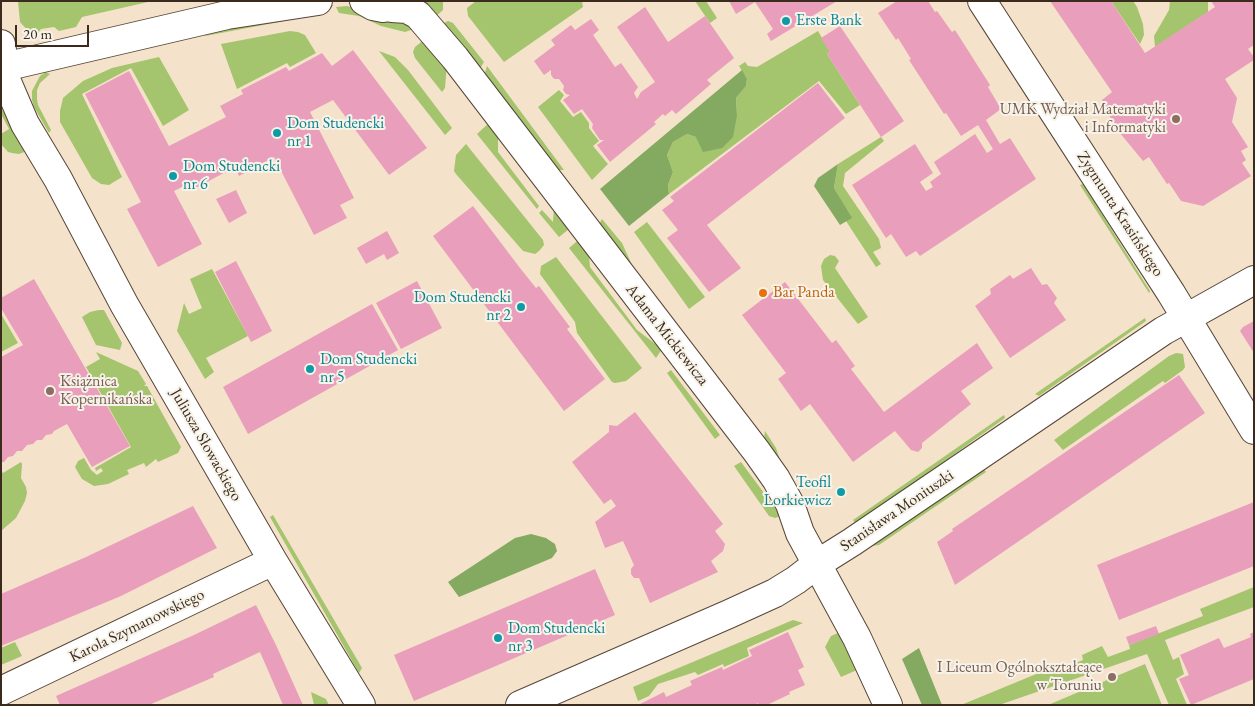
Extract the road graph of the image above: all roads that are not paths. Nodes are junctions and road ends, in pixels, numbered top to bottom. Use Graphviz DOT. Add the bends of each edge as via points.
graph roads {
  1 [pos="266,1"];
  2 [pos="318,1"];
  3 [pos="982,1"];
  4 [pos="363,2"];
  5 [pos="400,4"];
  6 [pos="227,16"];
  7 [pos="2,56"];
  8 [pos="1254,280"];
  9 [pos="1186,317"];
  10 [pos="1254,430"];
  11 [pos="272,561"];
  12 [pos="816,564"];
  13 [pos="1,691"];
  14 [pos="361,705"];
  15 [pos="520,705"];
  16 [pos="888,705"];
  1 -- 6 [label="street"];
  2 -- 6 [label="street"];
  3 -- 9 [label="street, Zygmunta Krasińskiego"];
  4 -- 5 [label="street, Adama Mickiewicza" via="373,6"];
  5 -- 12 [label="street, Adama Mickiewicza" via="418,15 450,52 757,452 790,504"];
  6 -- 7 [label="street"];
  7 -- 11 [label="street, Juliusza Słowackiego" via="11,95 25,124"];
  8 -- 9 [label="street, Stanisława Moniuszki"];
  9 -- 10 [label="street, Zygmunta Krasińskiego"];
  9 -- 12 [label="street, Stanisława Moniuszki"];
  11 -- 13 [label="street, Karola Szymanowskiego"];
  11 -- 14 [label="street, Juliusza Słowackiego"];
  12 -- 15 [label="street, Stanisława Moniuszki" via="775,593"];
  12 -- 16 [label="street, Adama Mickiewicza" via="864,652"];
}
